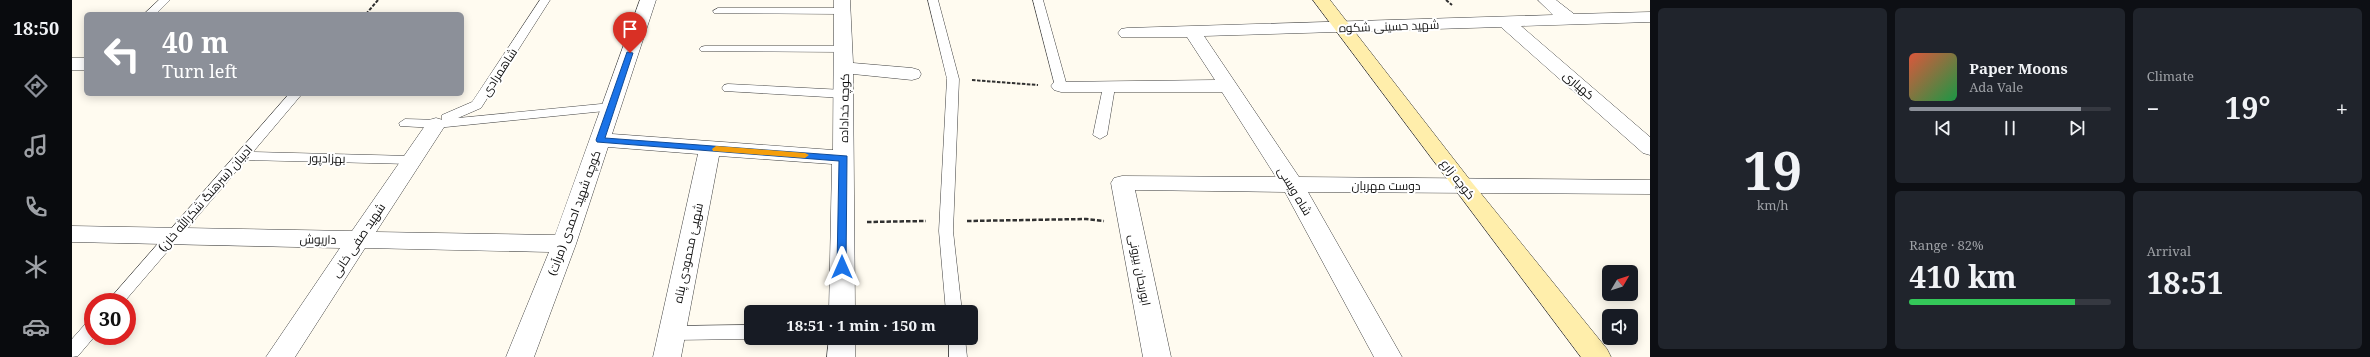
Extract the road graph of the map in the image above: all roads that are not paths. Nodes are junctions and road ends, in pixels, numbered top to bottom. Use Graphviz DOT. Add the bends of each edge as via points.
graph roads {
  1 [pos="165,0"];
  2 [pos="545,0"];
  3 [pos="648,0"];
  4 [pos="933,0"];
  5 [pos="1038,0"];
  6 [pos="1321,0"];
  7 [pos="1546,0"];
  8 [pos="842,5"];
  9 [pos="718,11"];
  10 [pos="151,12"];
  11 [pos="1650,17"];
  12 [pos="1570,20"];
  13 [pos="1507,22"];
  14 [pos="1342,27"];
  15 [pos="1192,31"];
  16 [pos="1127,33"];
  17 [pos="705,48"];
  18 [pos="844,59"];
  19 [pos="72,64"];
  20 [pos="84,64"];
  21 [pos="912,74"];
  22 [pos="1061,86"];
  23 [pos="1228,86"];
  24 [pos="1109,87"];
  25 [pos="728,88"];
  26 [pos="844,94"];
  27 [pos="294,96"];
  28 [pos="611,107"];
  29 [pos="405,123"];
  30 [pos="436,124"];
  31 [pos="1100,135"];
  32 [pos="600,140"];
  33 [pos="1650,148"];
  34 [pos="710,149"];
  35 [pos="242,156"];
  36 [pos="844,158"];
  37 [pos="411,160"];
  38 [pos="1122,183"];
  39 [pos="1292,184"];
  40 [pos="1462,185"];
  41 [pos="1650,186"];
  42 [pos="72,234"];
  43 [pos="172,236"];
  44 [pos="358,240"];
  45 [pos="564,244"];
  46 [pos="123,293"];
  47 [pos="842,305"];
  48 [pos="953,305"];
  49 [pos="744,332"];
  50 [pos="672,333"];
  51 [pos="84,337"];
  52 [pos="842,345"];
  53 [pos="957,345"];
  54 [pos="72,351"];
  55 [pos="280,357"];
  56 [pos="520,357"];
  57 [pos="667,357"];
  58 [pos="841,357"];
  59 [pos="958,357"];
  60 [pos="1157,357"];
  61 [pos="1388,357"];
  62 [pos="1597,357"];
  1 -- 10 [label="lane"];
  2 -- 30 [label="lane, شاهمرادی" via="477,105"];
  3 -- 28 [label="street, کوچه شهید احمدی (مرآت)"];
  4 -- 48 [label="lane" via="953,79 947,221"];
  5 -- 22 [label="lane"];
  6 -- 14 [label="street, کوچه زارع"];
  7 -- 12 [label="street"];
  8 -- 9 [label="lane"];
  8 -- 18 [label="street, کوچه خداداده"];
  11 -- 12 [label="street, شهید حسینی شکوه"];
  12 -- 13 [label="street, شهید حسینی شکوه"];
  13 -- 14 [label="street, شهید حسینی شکوه"];
  13 -- 33 [label="street, کهیاری"];
  14 -- 15 [label="street, شهید حسینی شکوه"];
  14 -- 40 [label="street, کوچه زارع"];
  15 -- 16 [label="street, شهید حسینی شکوه"];
  15 -- 23 [label="street, شاه ویسی"];
  17 -- 18 [label="lane"];
  18 -- 21 [label="street"];
  18 -- 26 [label="street, کوچه خداداده"];
  19 -- 20 [label="street"];
  22 -- 24 [label="street"];
  23 -- 24 [label="street"];
  23 -- 39 [label="street, شاه ویسی"];
  24 -- 31 [label="lane"];
  25 -- 26 [label="lane"];
  26 -- 36 [label="street, کوچه خداداده"];
  27 -- 35 [label="lane, ادیبان (سرهنگ شکرالله خان)"];
  28 -- 30 [label="lane"];
  28 -- 32 [label="street, کوچه شهید احمدی (مرآت)"];
  29 -- 30 [label="lane"];
  30 -- 37 [label="street, شهید صفی خانی"];
  32 -- 34 [label="street"];
  32 -- 45 [label="street, کوچه شهید احمدی (مرآت)"];
  34 -- 36 [label="street"];
  34 -- 50 [label="street, شهیئ محمودی پناه"];
  35 -- 37 [label="lane, بهزادپور"];
  35 -- 43 [label="lane, ادیبان (سرهنگ شکرالله خان)"];
  36 -- 47 [label="street, کوچه خداداده"];
  37 -- 44 [label="street, شهید صفی خانی"];
  38 -- 39 [label="street, دوست مهربان"];
  38 -- 60 [label="street, ابوریحان بیرونی"];
  39 -- 40 [label="street, دوست مهربان"];
  39 -- 61 [label="street, شاه ویسی"];
  40 -- 41 [label="street, دوست مهربان"];
  40 -- 62 [label="street, کوچه زارع"];
  42 -- 43 [label="street, داریوش"];
  43 -- 44 [label="street, داریوش"];
  43 -- 46 [label="lane, ادیبان (سرهنگ شکرالله خان)"];
  44 -- 45 [label="street, داریوش"];
  44 -- 55 [label="street, شهید صفی خانی"];
  45 -- 56 [label="street, کوچه شهید احمدی (مرآت)"];
  49 -- 50 [label="lane"];
  50 -- 57 [label="street, شهیئ محمودی پناه"];
  51 -- 54 [label="lane"];
  52 -- 58 [label="street"];
  53 -- 59 [label="lane"];
}
